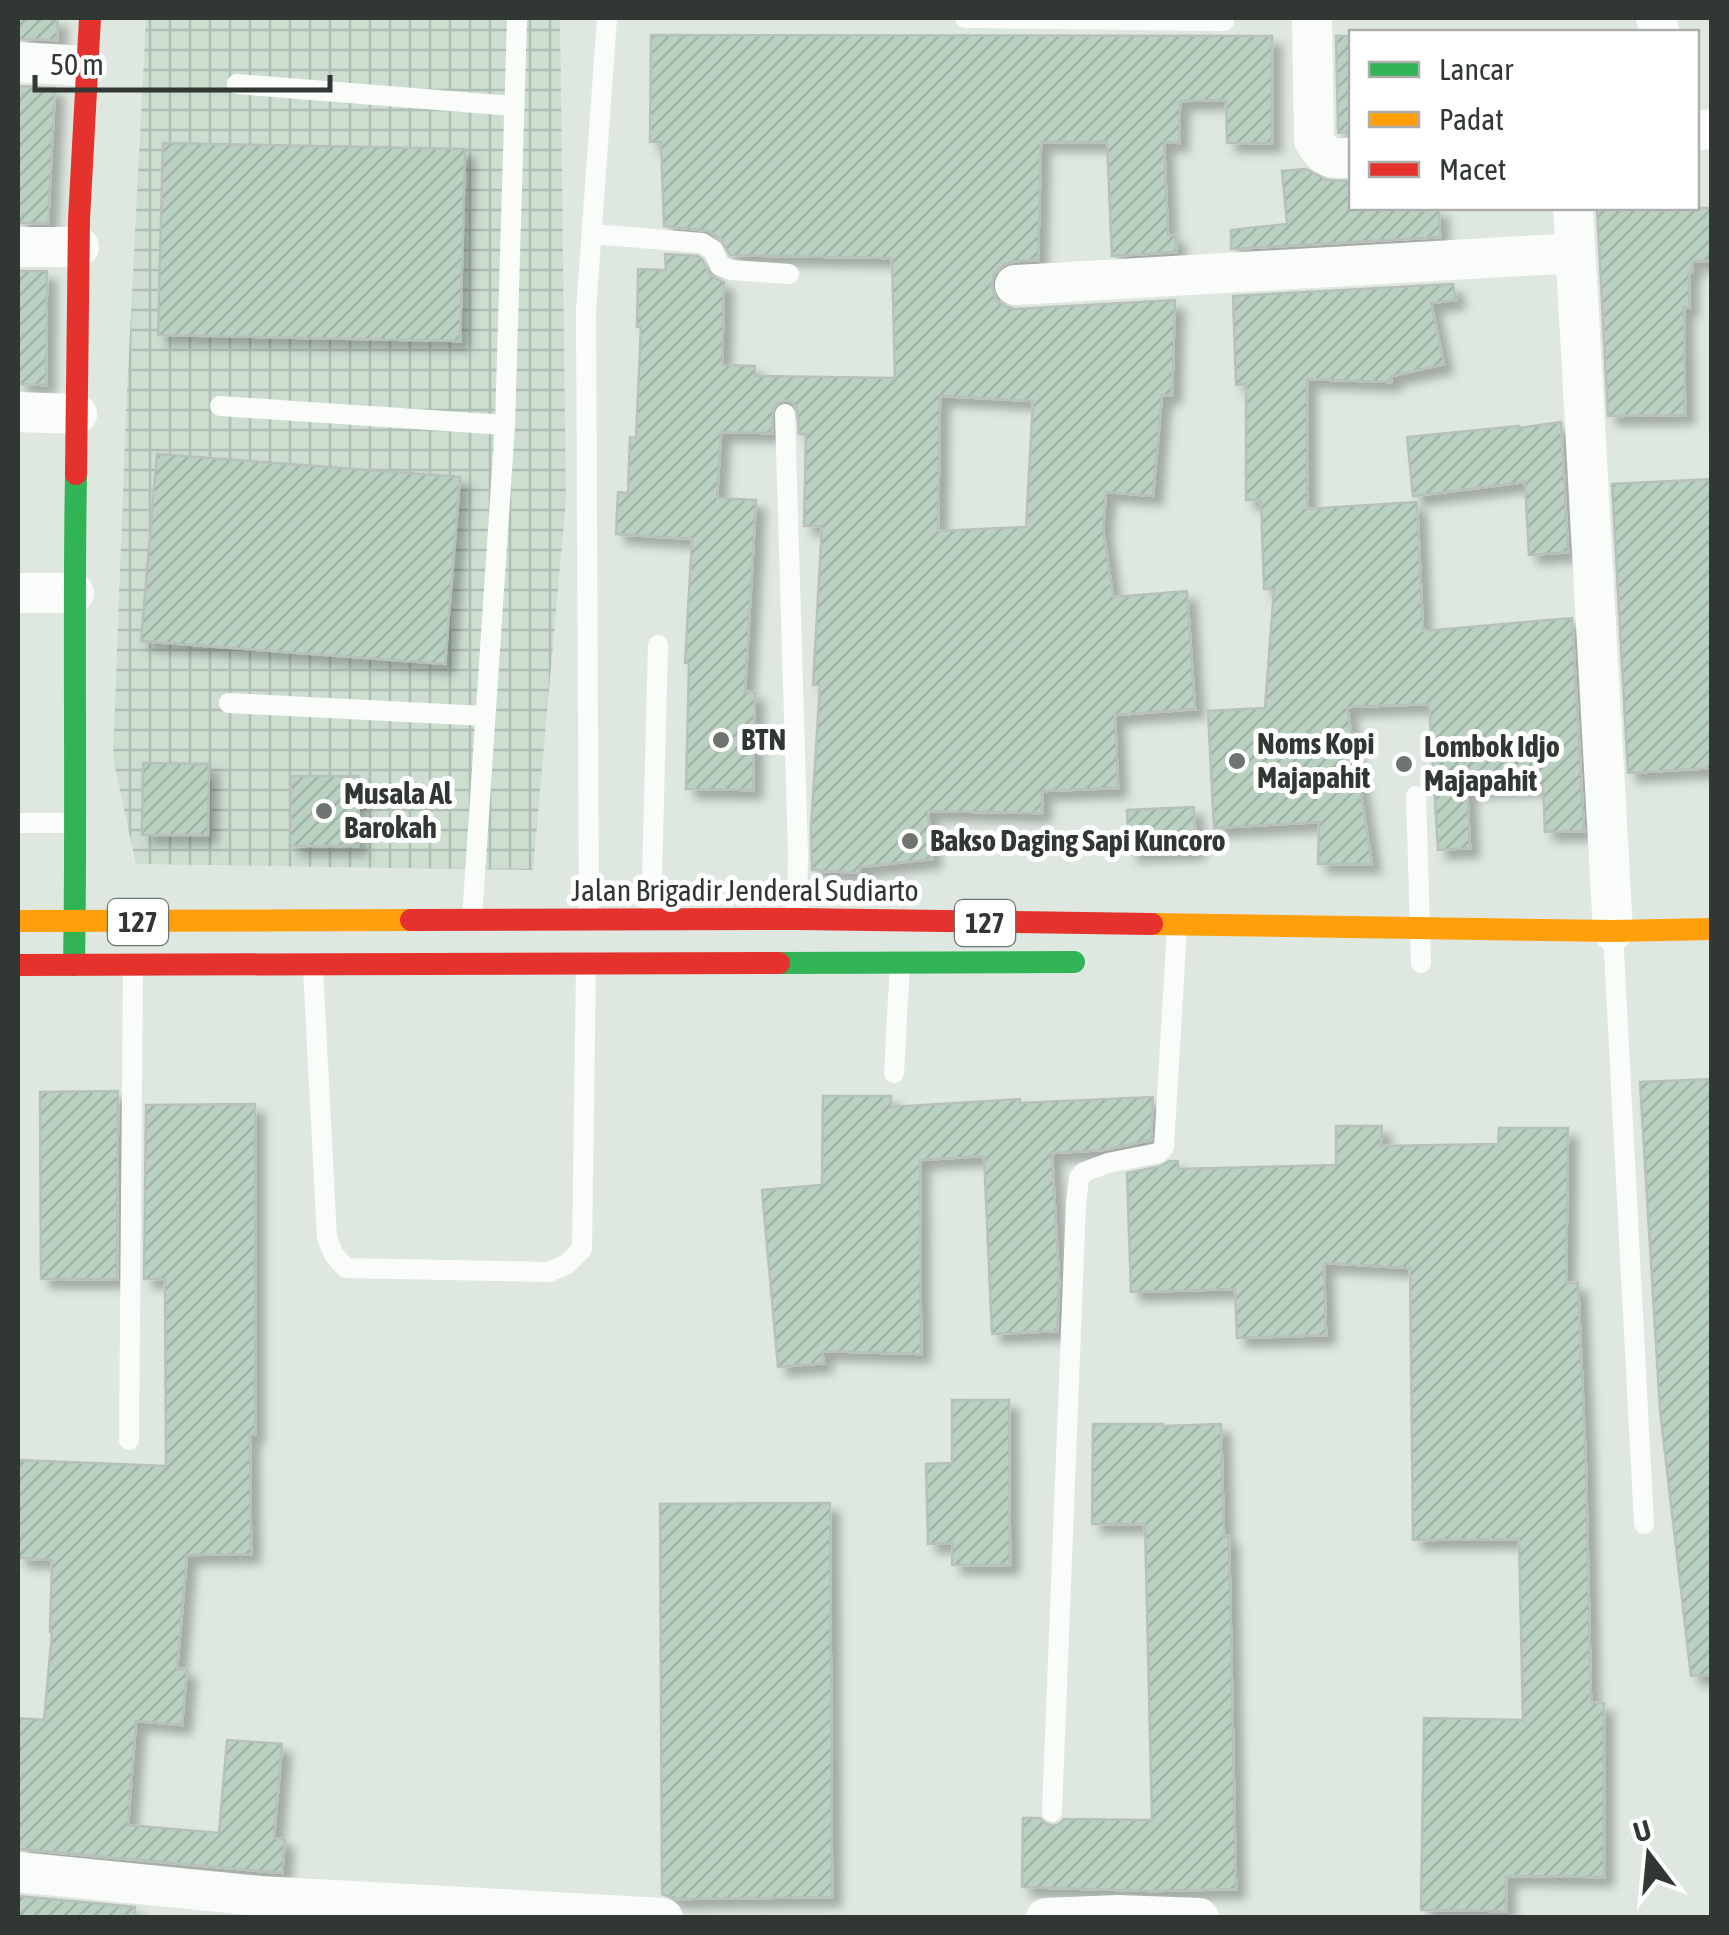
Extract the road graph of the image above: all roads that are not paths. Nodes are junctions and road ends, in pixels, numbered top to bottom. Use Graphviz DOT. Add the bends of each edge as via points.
graph roads {
  1 [pos="90,18"];
  2 [pos="517,18"];
  3 [pos="607,18"];
  4 [pos="965,18"];
  5 [pos="1312,18"];
  6 [pos="1168,20"];
  7 [pos="1224,21"];
  8 [pos="18,62"];
  9 [pos="87,66"];
  10 [pos="237,84"];
  11 [pos="514,106"];
  12 [pos="1337,156"];
  13 [pos="1572,210"];
  14 [pos="592,234"];
  15 [pos="18,246"];
  16 [pos="79,248"];
  17 [pos="1576,253"];
  18 [pos="789,274"];
  19 [pos="1015,284"];
  20 [pos="220,406"];
  21 [pos="18,412"];
  22 [pos="77,414"];
  23 [pos="784,414"];
  24 [pos="505,426"];
  25 [pos="18,593"];
  26 [pos="74,593"];
  27 [pos="658,645"];
  28 [pos="229,703"];
  29 [pos="485,716"];
  30 [pos="1416,796"];
  31 [pos="78,822"];
  32 [pos="18,823"];
  33 [pos="18,921"];
  34 [pos="76,922"];
  35 [pos="1088,925"];
  36 [pos="1177,926"];
  37 [pos="1420,928"];
  38 [pos="1712,929"];
  39 [pos="588,941"];
  40 [pos="651,941"];
  41 [pos="796,941"];
  42 [pos="470,942"];
  43 [pos="901,942"];
  44 [pos="135,943"];
  45 [pos="1621,952"];
  46 [pos="1421,962"];
  47 [pos="1585,963"];
  48 [pos="18,965"];
  49 [pos="74,966"];
  50 [pos="313,966"];
  51 [pos="894,1073"];
  52 [pos="129,1440"];
  53 [pos="1644,1524"];
  54 [pos="1052,1812"];
  55 [pos="18,1872"];
  56 [pos="260,1907"];
  57 [pos="658,1917"];
  58 [pos="1046,1918"];
  59 [pos="1200,1918"];
  1 -- 9 [label="main road"];
  2 -- 11 [label="lane"];
  3 -- 14 [label="lane"];
  4 -- 6 [label="lane"];
  5 -- 12 [label="street" via="1314,140"];
  6 -- 7 [label="lane"];
  8 -- 9 [label="street"];
  9 -- 16 [label="main road"];
  10 -- 11 [label="lane"];
  11 -- 24 [label="lane"];
  13 -- 17 [label="street"];
  14 -- 18 [label="lane" via="702,242 720,266"];
  14 -- 39 [label="lane" via="586,311"];
  15 -- 16 [label="street"];
  16 -- 22 [label="main road"];
  17 -- 19 [label="street"];
  17 -- 45 [label="street"];
  20 -- 24 [label="lane"];
  21 -- 22 [label="street"];
  22 -- 26 [label="main road"];
  23 -- 41 [label="lane"];
  24 -- 29 [label="lane"];
  25 -- 26 [label="street"];
  26 -- 31 [label="main road"];
  27 -- 40 [label="lane"];
  28 -- 29 [label="lane"];
  29 -- 42 [label="lane"];
  30 -- 37 [label="lane"];
  31 -- 32 [label="lane"];
  31 -- 34 [label="main road"];
  33 -- 34 [label="main road, Jalan Brigadir Jenderal Sudiarto / 127"];
  34 -- 44 [label="main road, Jalan Brigadir Jenderal Sudiarto / 127"];
  34 -- 49 [label="main road"];
  35 -- 36 [label="main road, Jalan Brigadir Jenderal Sudiarto / 127"];
  35 -- 43 [label="main road, Jalan Brigadir Jenderal Sudiarto / 127"];
  35 -- 43 [label="main road, Jalan Brigadir Jenderal Sudiarto / 127" via="1096,962"];
  36 -- 37 [label="main road, Jalan Brigadir Jenderal Sudiarto / 127"];
  36 -- 54 [label="lane" via="1164,1146 1084,1172 1077,1190"];
  37 -- 45 [label="main road, Jalan Brigadir Jenderal Sudiarto / 127"];
  37 -- 46 [label="lane"];
  38 -- 45 [label="main road, Jalan Brigadir Jenderal Sudiarto / 127"];
  39 -- 40 [label="main road, Jalan Brigadir Jenderal Sudiarto / 127"];
  39 -- 40 [label="main road, Jalan Brigadir Jenderal Sudiarto / 127"];
  39 -- 42 [label="main road, Jalan Brigadir Jenderal Sudiarto / 127"];
  39 -- 42 [label="main road, Jalan Brigadir Jenderal Sudiarto / 127"];
  39 -- 50 [label="lane" via="582,1249 549,1272 346,1268 334,1255"];
  40 -- 41 [label="main road, Jalan Brigadir Jenderal Sudiarto / 127"];
  40 -- 41 [label="main road, Jalan Brigadir Jenderal Sudiarto / 127"];
  41 -- 43 [label="main road, Jalan Brigadir Jenderal Sudiarto / 127"];
  41 -- 43 [label="main road, Jalan Brigadir Jenderal Sudiarto / 127"];
  42 -- 44 [label="main road, Jalan Brigadir Jenderal Sudiarto / 127"];
  42 -- 50 [label="main road, Jalan Brigadir Jenderal Sudiarto / 127"];
  43 -- 51 [label="lane"];
  44 -- 49 [label="main road, Jalan Brigadir Jenderal Sudiarto / 127"];
  44 -- 50 [label="main road, Jalan Brigadir Jenderal Sudiarto / 127"];
  44 -- 52 [label="lane"];
  45 -- 47 [label="main road, Jalan Brigadir Jenderal Sudiarto / 127"];
  45 -- 53 [label="lane"];
  48 -- 49 [label="main road, Jalan Brigadir Jenderal Sudiarto / 127"];
  55 -- 56 [label="street"];
  56 -- 57 [label="street"];
  58 -- 59 [label="street"];
}
